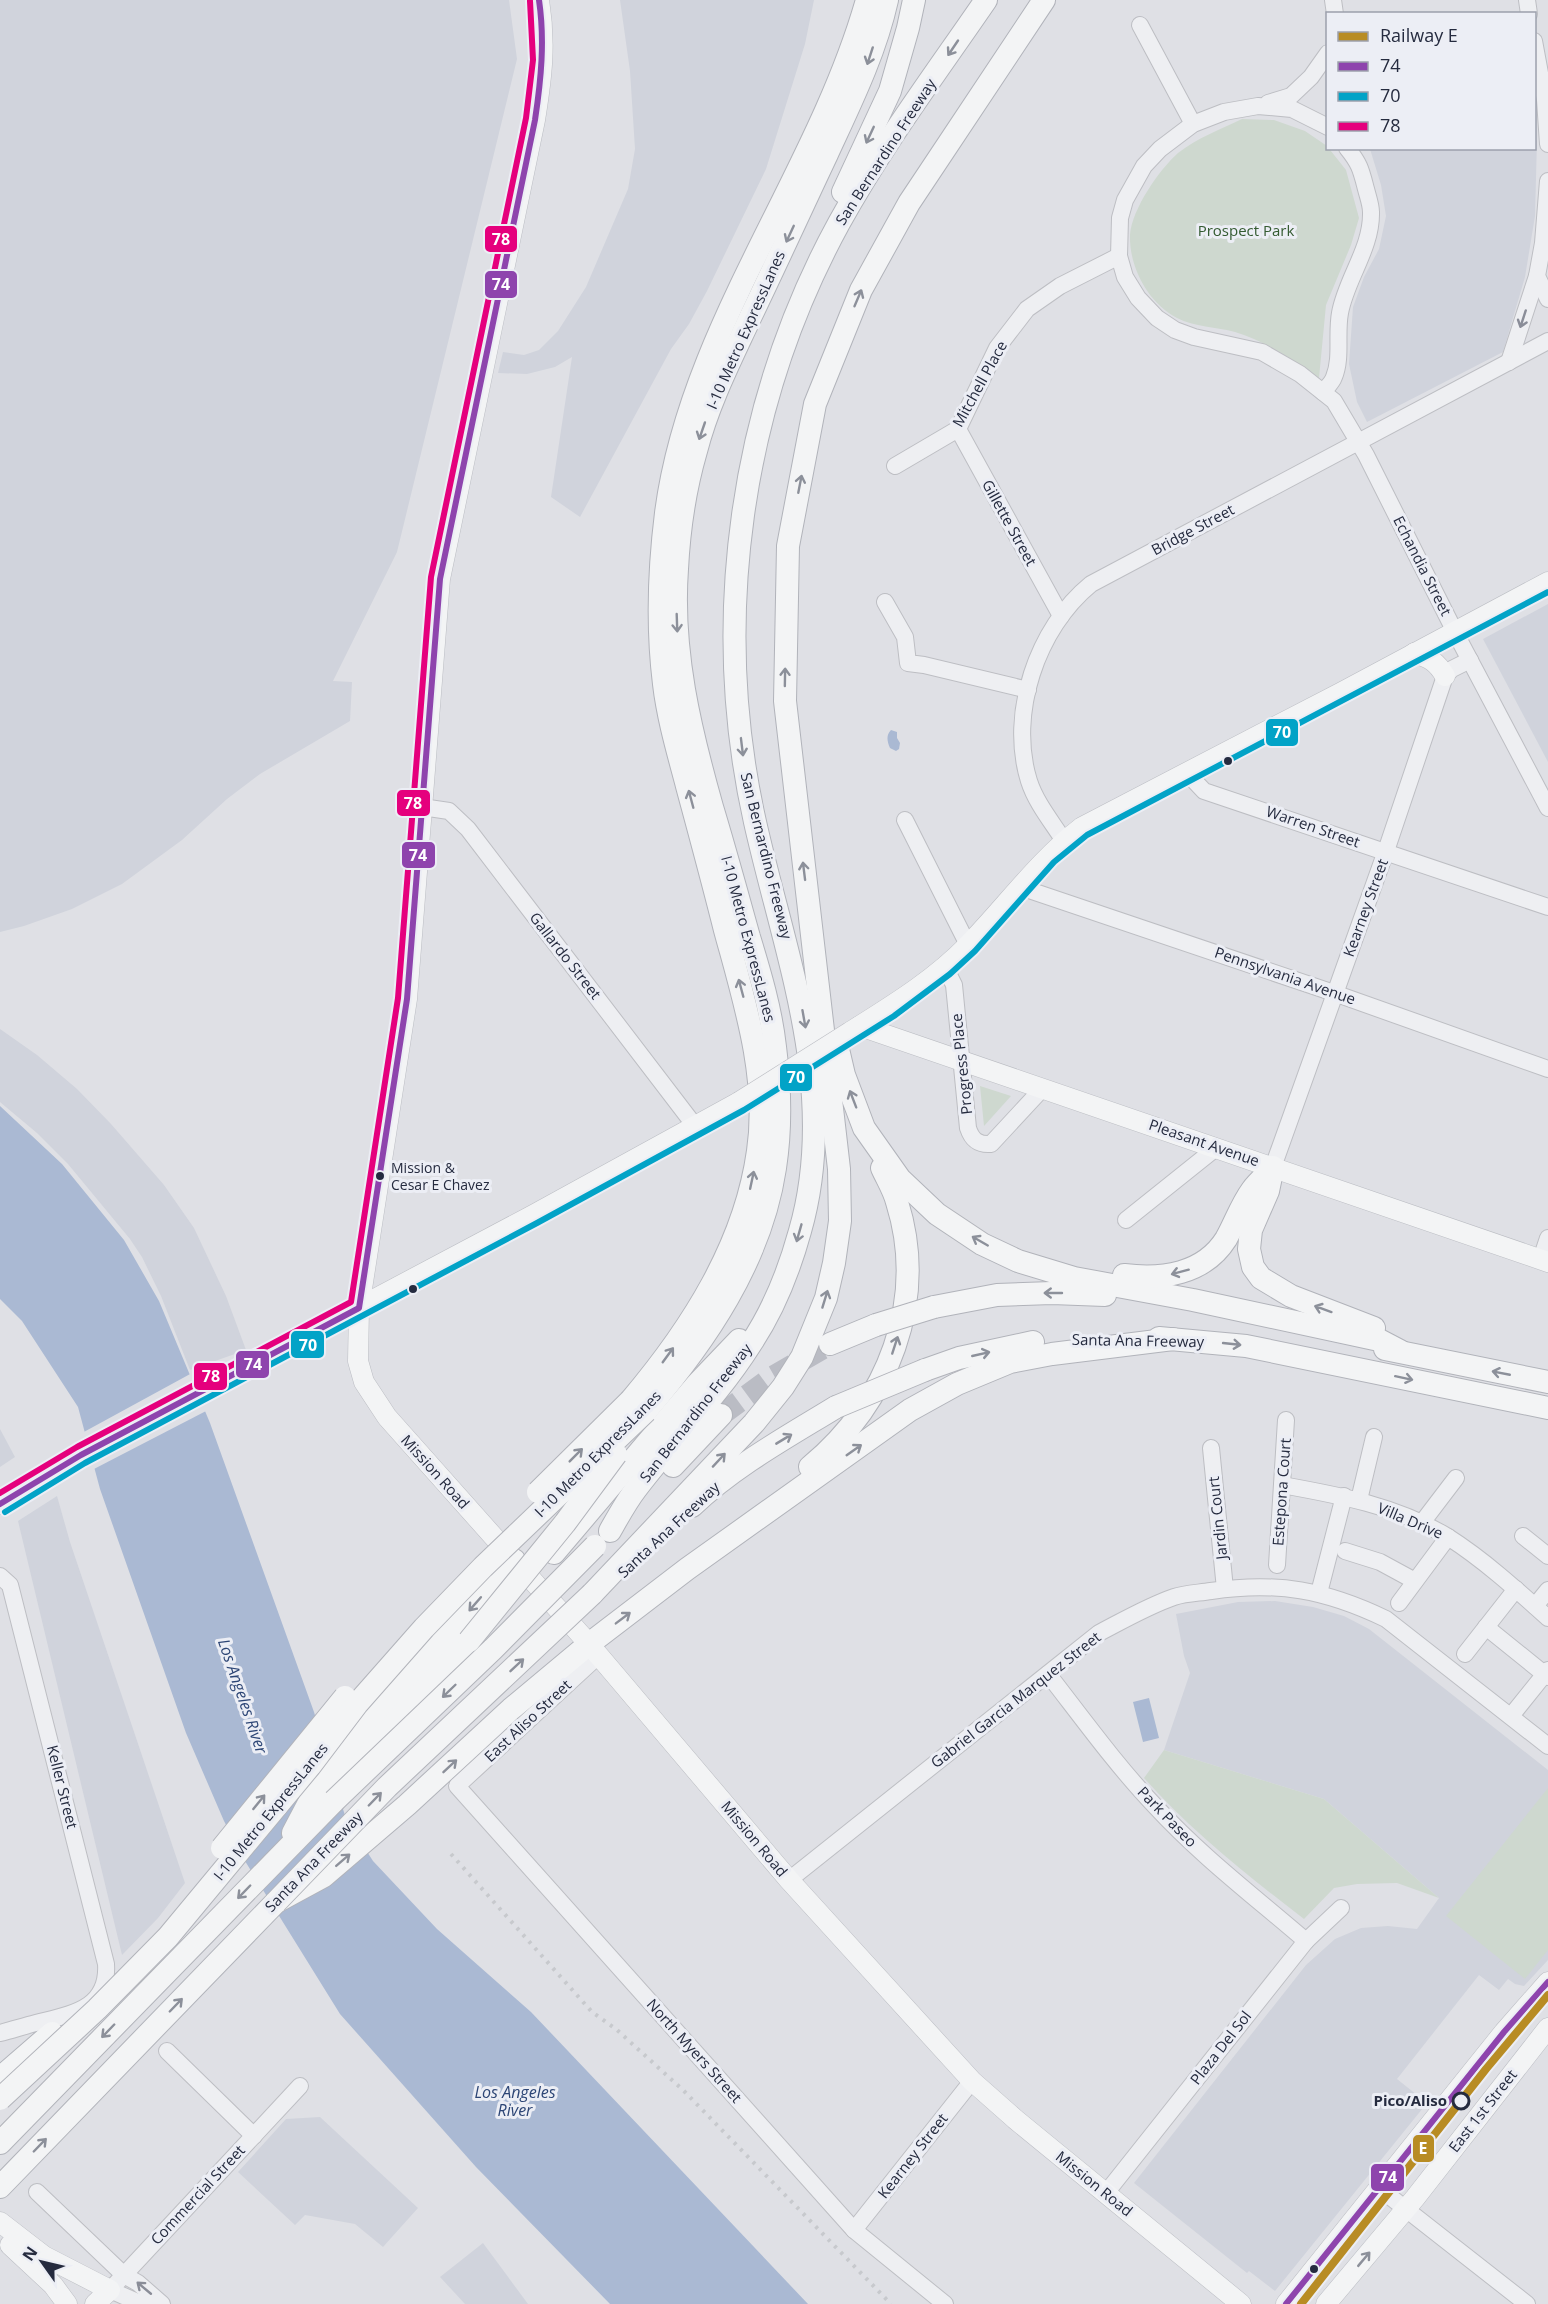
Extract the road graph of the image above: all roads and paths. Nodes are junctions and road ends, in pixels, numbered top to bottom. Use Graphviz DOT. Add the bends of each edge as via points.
graph roads {
  1 [pos="539,0"];
  2 [pos="867,0"];
  3 [pos="887,0"];
  4 [pos="914,0"];
  5 [pos="986,0"];
  6 [pos="1044,0"];
  7 [pos="1140,26"];
  8 [pos="1536,52"];
  9 [pos="1326,56"];
  10 [pos="1258,106"];
  11 [pos="1193,124"];
  12 [pos="1326,126"];
  13 [pos="1548,144"];
  14 [pos="1358,155"];
  15 [pos="1548,181"];
  16 [pos="1119,256"];
  17 [pos="1537,276"];
  18 [pos="1548,299"];
  19 [pos="1548,341"];
  20 [pos="1509,362"];
  21 [pos="1323,392"];
  22 [pos="958,429"];
  23 [pos="1358,441"];
  24 [pos="895,466"];
  25 [pos="1548,582"];
  26 [pos="885,602"];
  27 [pos="1060,616"];
  28 [pos="1455,632"];
  29 [pos="734,647"];
  30 [pos="1414,653"];
  31 [pos="1470,660"];
  32 [pos="1445,676"];
  33 [pos="1028,690"];
  34 [pos="1187,773"];
  35 [pos="422,807"];
  36 [pos="1548,808"];
  37 [pos="905,820"];
  38 [pos="1064,841"];
  39 [pos="1386,851"];
  40 [pos="1020,886"];
  41 [pos="1548,906"];
  42 [pos="811,929"];
  43 [pos="968,945"];
  44 [pos="945,967"];
  45 [pos="1335,993"];
  46 [pos="855,1029"];
  47 [pos="962,1060"];
  48 [pos="1548,1069"];
  49 [pos="1042,1089"];
  50 [pos="695,1126"];
  51 [pos="864,1128"];
  52 [pos="1216,1148"];
  53 [pos="1273,1167"];
  54 [pos="1126,1220"];
  55 [pos="1548,1238"];
  56 [pos="792,1258"];
  57 [pos="1018,1260"];
  58 [pos="1544,1261"];
  59 [pos="359,1308"];
  60 [pos="1173,1339"];
  61 [pos="830,1344"];
  62 [pos="1400,1351"];
  63 [pos="1454,1364"];
  64 [pos="1548,1382"];
  65 [pos="1501,1399"];
  66 [pos="638,1405"];
  67 [pos="1548,1408"];
  68 [pos="721,1414"];
  69 [pos="1548,1419"];
  70 [pos="1286,1420"];
  71 [pos="1374,1437"];
  72 [pos="1211,1448"];
  73 [pos="1456,1478"];
  74 [pos="1282,1485"];
  75 [pos="1352,1498"];
  76 [pos="0,1504"];
  77 [pos="1421,1524"];
  78 [pos="1523,1536"];
  79 [pos="1448,1537"];
  80 [pos="602,1539"];
  81 [pos="1345,1551"];
  82 [pos="1548,1556"];
  83 [pos="514,1560"];
  84 [pos="1277,1565"];
  85 [pos="687,1569"];
  86 [pos="0,1576"];
  87 [pos="532,1580"];
  88 [pos="1415,1581"];
  89 [pos="1225,1589"];
  90 [pos="1516,1589"];
  91 [pos="1548,1590"];
  92 [pos="1318,1593"];
  93 [pos="592,1594"];
  94 [pos="1399,1603"];
  95 [pos="1535,1606"];
  96 [pos="1548,1618"];
  97 [pos="1486,1627"];
  98 [pos="594,1650"];
  99 [pos="1464,1654"];
  100 [pos="1048,1674"];
  101 [pos="1547,1674"];
  102 [pos="1511,1716"];
  103 [pos="1548,1746"];
  104 [pos="457,1786"];
  105 [pos="334,1801"];
  106 [pos="285,1850"];
  107 [pos="789,1880"];
  108 [pos="276,1902"];
  109 [pos="1341,1908"];
  110 [pos="1306,1941"];
  111 [pos="1544,1993"];
  112 [pos="1548,2028"];
  113 [pos="0,2033"];
  114 [pos="167,2051"];
  115 [pos="0,2078"];
  116 [pos="972,2081"];
  117 [pos="300,2086"];
  118 [pos="0,2099"];
  119 [pos="22,2119"];
  120 [pos="0,2131"];
  121 [pos="254,2136"];
  122 [pos="0,2143"];
  123 [pos="0,2187"];
  124 [pos="1379,2188"];
  125 [pos="37,2192"];
  126 [pos="1106,2193"];
  127 [pos="1405,2209"];
  128 [pos="1,2223"];
  129 [pos="854,2230"];
  130 [pos="124,2275"];
  131 [pos="110,2290"];
  132 [pos="67,2304"];
  133 [pos="95,2304"];
  134 [pos="142,2304"];
  135 [pos="162,2304"];
  136 [pos="945,2304"];
  137 [pos="1241,2304"];
  138 [pos="1286,2304"];
  139 [pos="1326,2304"];
  140 [pos="1527,2304"];
  1 -- 35 [label="main road, Mission Road" via="544,31 543,72 536,120 440,579"];
  66 -- 2 [label="highway, I-10 Metro ExpressLanes, one-way" via="725,1260 750,1189 761,1111 744,999 664,686 659,629 660,569 667,510 694,396 714,345 837,90"];
  3 -- 66 [label="highway, I-10 Metro ExpressLanes, one-way" via="862,78 717,389 696,449 682,510 676,572 682,686 692,735 766,994 775,1047 778,1141 760,1228 734,1288 693,1352"];
  4 -- 29 [label="highway, one-way" via="890,92 786,307 747,417 728,557 729,620"];
  5 -- 29 [label="highway, San Bernardino Freeway, one-way" via="854,198 821,259 789,333 765,409 747,488 737,567"];
  42 -- 6 [label="highway, San Bernardino Freeway, one-way" via="785,701 788,546 815,404 861,291 909,203"];
  7 -- 11 [label="street"];
  8 -- 13 [label="street"];
  9 -- 10 [label="street" via="1291,96"];
  10 -- 11 [label="street, Echandia Street" via="1224,112"];
  10 -- 12 [label="street, Echandia Street" via="1292,109"];
  11 -- 16 [label="street, Echandia Street" via="1160,149 1133,184 1120,218"];
  14 -- 21 [label="street" via="1371,210 1370,228 1340,312 1334,378"];
  15 -- 17 [label="street"];
  16 -- 21 [label="street, Echandia Street" via="1137,298 1175,330 1262,352"];
  16 -- 22 [label="street, Mitchell Place" via="1060,286 1027,309 997,348"];
  17 -- 18 [label="street"];
  17 -- 20 [label="street, one-way"];
  19 -- 20 [label="street, Bridge Street"];
  20 -- 23 [label="street, Bridge Street"];
  21 -- 23 [label="street, Echandia Street" via="1334,401"];
  22 -- 24 [label="street, Mitchell Place"];
  22 -- 27 [label="street, Gillette Street"];
  23 -- 27 [label="street, Bridge Street" via="1091,584"];
  23 -- 28 [label="street, Echandia Street"];
  25 -- 28 [label="main road"];
  26 -- 33 [label="street" via="905,637 908,663"];
  27 -- 33 [label="street, Bridge Street" via="1043,647"];
  28 -- 30 [label="main road"];
  28 -- 31 [label="street, Echandia Street"];
  29 -- 56 [label="highway, San Bernardino Freeway, one-way" via="744,768 795,976 813,1094 808,1198"];
  30 -- 32 [label="main road" via="1432,659"];
  30 -- 34 [label="main road"];
  31 -- 32 [label="street"];
  31 -- 36 [label="street, Echandia Street"];
  32 -- 39 [label="street, Kearney Street"];
  33 -- 38 [label="street, Bridge Street" via="1023,721 1029,780 1036,799"];
  34 -- 38 [label="main road" via="1103,814"];
  34 -- 39 [label="street, Warren Street" via="1204,791"];
  35 -- 50 [label="street, Gallardo Street" via="449,811 468,829"];
  35 -- 59 [label="main road, Mission Road" via="407,999"];
  37 -- 43 [label="street"];
  38 -- 40 [label="main road"];
  39 -- 41 [label="street, Warren Street"];
  39 -- 45 [label="street, Kearney Street"];
  40 -- 43 [label="main road"];
  40 -- 45 [label="street, Pennsylvania Avenue"];
  51 -- 42 [label="highway, one-way" via="844,1075"];
  93 -- 42 [label="highway, one-way" via="754,1423 783,1387 802,1357 826,1298 840,1221 839,1169"];
  43 -- 44 [label="main road"];
  44 -- 46 [label="main road"];
  44 -- 47 [label="street, Progress Place" via="954,985"];
  45 -- 48 [label="street, Pennsylvania Avenue"];
  45 -- 53 [label="street, Kearney Street"];
  46 -- 47 [label="main road, Pleasant Avenue"];
  46 -- 50 [label="main road, bridge"];
  47 -- 49 [label="main road, Pleasant Avenue"];
  47 -- 49 [label="street, Progress Place" via="968,1128 981,1145 991,1144"];
  49 -- 52 [label="main road, Pleasant Avenue"];
  50 -- 59 [label="main road"];
  57 -- 51 [label="highway, one-way" via="982,1244 936,1214 900,1179"];
  85 -- 51 [label="highway, one-way" via="827,1453 866,1405 894,1350 907,1307 906,1242 897,1201"];
  52 -- 53 [label="main road, Pleasant Avenue"];
  52 -- 54 [label="street"];
  53 -- 57 [label="highway, one-way" via="1251,1191 1219,1248 1187,1271 1137,1277"];
  53 -- 58 [label="main road, Pleasant Avenue"];
  63 -- 53 [label="highway, one-way" via="1432,1348 1291,1296 1261,1278 1253,1266 1248,1239 1268,1191"];
  55 -- 58 [label="street"];
  56 -- 80 [label="highway, San Bernardino Freeway" via="751,1344 633,1492"];
  56 -- 87 [label="highway" via="732,1350 697,1384"];
  57 -- 62 [label="highway" via="1074,1278 1379,1340"];
  59 -- 76 [label="main road" via="81,1455"];
  59 -- 83 [label="main road, Mission Road" via="358,1361 373,1398"];
  60 -- 65 [label="highway, Santa Ana Freeway, one-way" via="1246,1346"];
  85 -- 60 [label="highway, one-way" via="910,1410 957,1384 1010,1362"];
  93 -- 60 [label="highway, Santa Ana Freeway, one-way, bridge" via="613,1582 704,1495 762,1452 836,1407 959,1358 1028,1343 1087,1337"];
  62 -- 61 [label="highway, Santa Ana Freeway, one-way, bridge" via="1342,1343 1109,1295 1052,1293 998,1295 934,1307"];
  62 -- 63 [label="highway, Santa Ana Freeway"];
  64 -- 63 [label="highway, Santa Ana Freeway, one-way"];
  65 -- 67 [label="highway, Santa Ana Freeway"];
  65 -- 69 [label="highway"];
  66 -- 105 [label="highway, bridge" via="565,1523 469,1641 384,1734"];
  115 -- 66 [label="highway, I-10 Metro ExpressLanes, one-way, bridge" via="134,1954 324,1722 462,1566"];
  66 -- 118 [label="highway, I-10 Metro ExpressLanes, bridge" via="424,1628 357,1704 168,1937"];
  68 -- 80 [label="highway, Santa Ana Freeway"];
  70 -- 74 [label="street, Estepona Court"];
  71 -- 75 [label="street"];
  72 -- 89 [label="street, Jardin Court"];
  73 -- 77 [label="street"];
  74 -- 75 [label="street, Villa Drive"];
  74 -- 84 [label="street, Estepona Court"];
  75 -- 77 [label="street, Villa Drive"];
  75 -- 92 [label="street"];
  77 -- 79 [label="street, Villa Drive"];
  78 -- 82 [label="street"];
  79 -- 88 [label="street"];
  79 -- 90 [label="street, Villa Drive"];
  80 -- 105 [label="highway, Santa Ana Freeway, one-way, bridge"];
  81 -- 88 [label="street" via="1380,1562"];
  83 -- 87 [label="main road, Mission Road"];
  83 -- 106 [label="highway, one-way" via="375,1714 312,1797"];
  98 -- 85 [label="highway, one-way"];
  86 -- 113 [label="street, Keller Street" via="10,1585 107,1977 94,2001 78,2012"];
  87 -- 98 [label="main road, Mission Road"];
  88 -- 94 [label="street"];
  89 -- 92 [label="street, Gabriel Garcia Marquez Street" via="1277,1586"];
  89 -- 100 [label="street, Gabriel Garcia Marquez Street" via="1176,1596 1138,1612 1099,1633"];
  90 -- 95 [label="street, Villa Drive"];
  90 -- 97 [label="street"];
  91 -- 95 [label="street"];
  92 -- 102 [label="street, Gabriel Garcia Marquez Street" via="1358,1605 1386,1619"];
  108 -- 93 [label="highway, Santa Ana Freeway, one-way, bridge" via="387,1786"];
  95 -- 96 [label="street, Villa Drive"];
  97 -- 99 [label="street"];
  97 -- 101 [label="street"];
  98 -- 104 [label="street, East Aliso Street"];
  98 -- 107 [label="main road, Mission Road"];
  108 -- 98 [label="highway, one-way" via="324,1876 511,1709"];
  100 -- 107 [label="street, Gabriel Garcia Marquez Street"];
  100 -- 110 [label="street, Park Paseo" via="1155,1806 1191,1843"];
  101 -- 102 [label="street"];
  102 -- 103 [label="street, Gabriel Garcia Marquez Street"];
  104 -- 129 [label="street, North Myers Street"];
  105 -- 106 [label="highway, Santa Ana Freeway"];
  106 -- 119 [label="highway, Santa Ana Freeway, one-way"];
  107 -- 116 [label="main road, Mission Road"];
  123 -- 108 [label="highway, Santa Ana Freeway, one-way"];
  109 -- 110 [label="street, Plaza Del Sol"];
  110 -- 126 [label="street, Plaza Del Sol"];
  111 -- 124 [label="main road"];
  112 -- 127 [label="main road, East 1st Street"];
  114 -- 121 [label="street"];
  116 -- 126 [label="main road, Mission Road"];
  116 -- 129 [label="street, Kearney Street"];
  117 -- 121 [label="street, Commercial Street"];
  119 -- 120 [label="highway"];
  119 -- 122 [label="highway, Santa Ana Freeway"];
  121 -- 130 [label="street, Commercial Street"];
  124 -- 127 [label="street"];
  124 -- 138 [label="main road"];
  125 -- 130 [label="street"];
  126 -- 137 [label="main road, Mission Road"];
  139 -- 127 [label="main road, East 1st Street, one-way"];
  127 -- 140 [label="street"];
  128 -- 131 [label="main road" via="44,2256"];
  128 -- 132 [label="main road" via="4,2240 53,2285"];
  129 -- 136 [label="street, North Myers Street"];
  130 -- 131 [label="street, Commercial Street"];
  135 -- 130 [label="street, one-way"];
  131 -- 133 [label="main road, Commercial Street"];
  131 -- 134 [label="street"];
}
